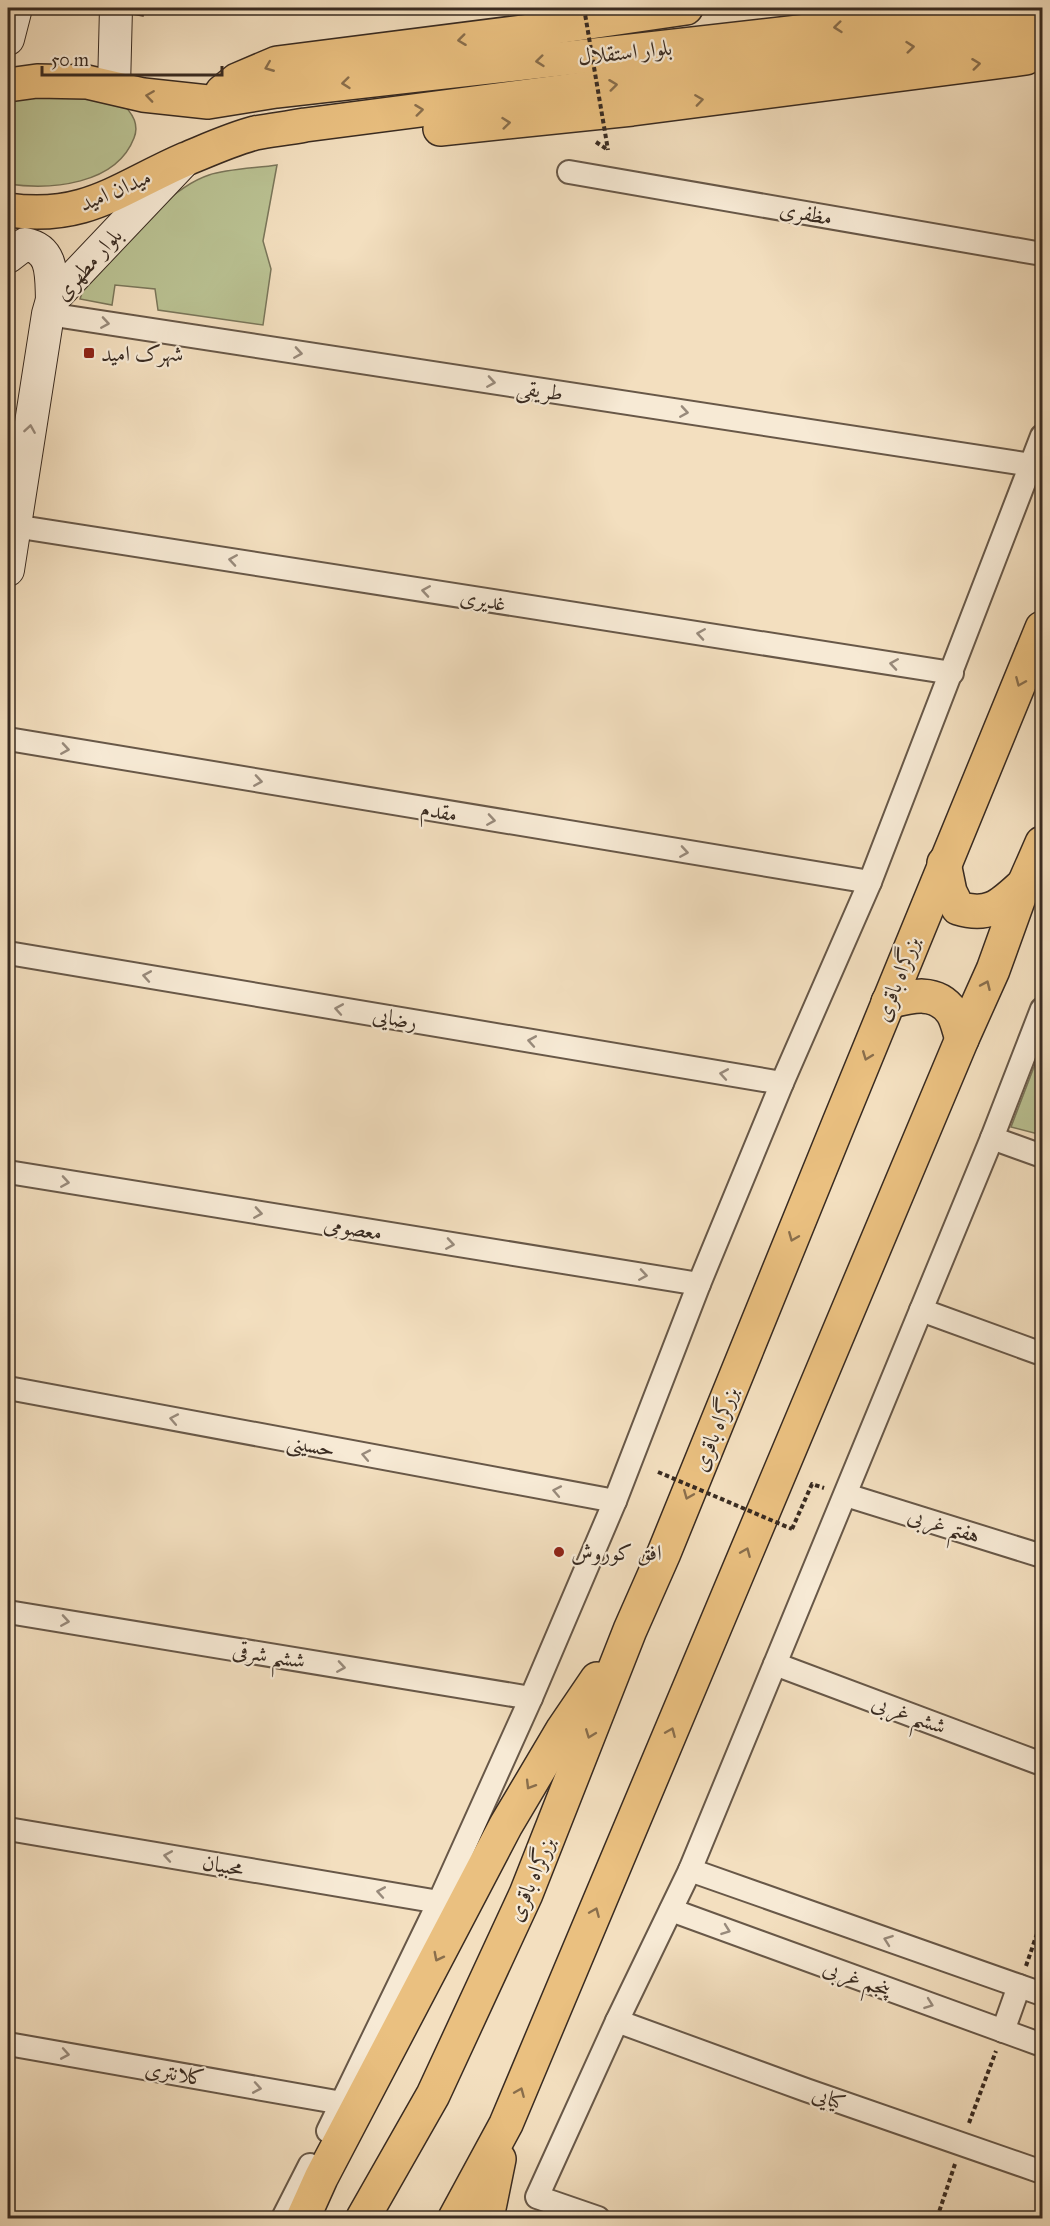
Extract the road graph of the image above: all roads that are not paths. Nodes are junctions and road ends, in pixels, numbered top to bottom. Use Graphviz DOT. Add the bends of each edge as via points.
graph roads {
  1 [pos="16,8"];
  2 [pos="116,8"];
  3 [pos="686,8"];
  4 [pos="1042,9"];
  5 [pos="1042,34"];
  6 [pos="8,39"];
  7 [pos="1042,56"];
  8 [pos="8,85"];
  9 [pos="114,87"];
  10 [pos="208,102"];
  11 [pos="218,146"];
  12 [pos="186,159"];
  13 [pos="569,172"];
  14 [pos="8,210"];
  15 [pos="1042,254"];
  16 [pos="8,257"];
  17 [pos="50,307"];
  18 [pos="1042,436"];
  19 [pos="1032,465"];
  20 [pos="14,526"];
  21 [pos="8,570"];
  22 [pos="1042,628"];
  23 [pos="952,673"];
  24 [pos="8,739"];
  25 [pos="1042,843"];
  26 [pos="944,863"];
  27 [pos="870,882"];
  28 [pos="1024,884"];
  29 [pos="8,953"];
  30 [pos="888,1002"];
  31 [pos="1042,1009"];
  32 [pos="962,1039"];
  33 [pos="782,1083"];
  34 [pos="992,1138"];
  35 [pos="1042,1156"];
  36 [pos="8,1172"];
  37 [pos="699,1284"];
  38 [pos="921,1310"];
  39 [pos="1042,1354"];
  40 [pos="8,1388"];
  41 [pos="846,1495"];
  42 [pos="615,1501"];
  43 [pos="1042,1556"];
  44 [pos="8,1612"];
  45 [pos="630,1630"];
  46 [pos="775,1664"];
  47 [pos="531,1698"];
  48 [pos="1042,1764"];
  49 [pos="8,1829"];
  50 [pos="690,1870"];
  51 [pos="439,1902"];
  52 [pos="671,1910"];
  53 [pos="1019,1986"];
  54 [pos="1042,1994"];
  55 [pos="617,2021"];
  56 [pos="1003,2031"];
  57 [pos="8,2044"];
  58 [pos="1042,2045"];
  59 [pos="342,2103"];
  60 [pos="506,2124"];
  61 [pos="1042,2172"];
  62 [pos="283,2218"];
  63 [pos="303,2218"];
  64 [pos="363,2218"];
  65 [pos="455,2218"];
  66 [pos="487,2218"];
  67 [pos="598,2218"];
  1 -- 6 [label="main road"];
  2 -- 9 [label="main road"];
  3 -- 10 [label="main road, one-way" via="277,63 237,81"];
  4 -- 10 [label="main road, بلوار استقلال, one-way" via="878,23"];
  11 -- 5 [label="main road, بلوار استقلال, one-way" via="254,134 305,125 874,51"];
  11 -- 7 [label="main road, one-way" via="264,148 621,110"];
  8 -- 9 [label="main road" via="37,81"];
  10 -- 9 [label="main road, one-way" via="143,95"];
  11 -- 12 [label="main road, میدان امید"];
  12 -- 14 [label="main road, میدان امید" via="83,207 55,212"];
  12 -- 17 [label="main road, بلوار مطهری"];
  13 -- 15 [label="street, مظفری"];
  16 -- 17 [label="main road" via="25,244 37,246 47,255"];
  17 -- 19 [label="street, طریقی, one-way"];
  20 -- 17 [label="main road, بلوار مطهری, one-way"];
  18 -- 19 [label="street"];
  19 -- 23 [label="street"];
  20 -- 21 [label="main road, بلوار مطهری"];
  23 -- 20 [label="street, غدیری, one-way"];
  22 -- 26 [label="main road, بزرگراه باقری, one-way"];
  23 -- 27 [label="street"];
  24 -- 27 [label="street, مقدم, one-way"];
  25 -- 28 [label="main road"];
  26 -- 28 [label="main road" via="958,908 975,914 1000,906"];
  26 -- 30 [label="main road, بزرگراه باقری"];
  27 -- 33 [label="street"];
  32 -- 28 [label="main road, one-way" via="993,970"];
  33 -- 29 [label="street, رضایی, one-way"];
  30 -- 32 [label="main road" via="918,995 936,998 952,1012"];
  30 -- 45 [label="main road, بزرگراه باقری, one-way"];
  31 -- 34 [label="street"];
  60 -- 32 [label="main road, one-way"];
  33 -- 37 [label="street"];
  34 -- 35 [label="street"];
  34 -- 38 [label="street"];
  36 -- 37 [label="street, معصومی, one-way"];
  37 -- 42 [label="street"];
  38 -- 39 [label="street"];
  38 -- 41 [label="street"];
  42 -- 40 [label="street, حسینی, one-way"];
  41 -- 43 [label="street, هفتم غربی"];
  41 -- 46 [label="street"];
  42 -- 47 [label="street"];
  44 -- 47 [label="street, ششم شرقی, one-way"];
  45 -- 63 [label="main road, one-way" via="563,1729 506,1825"];
  45 -- 64 [label="main road, بزرگراه باقری, one-way" via="526,1894 433,2095"];
  46 -- 48 [label="street, ششم غربی"];
  46 -- 50 [label="street"];
  47 -- 51 [label="street"];
  51 -- 49 [label="street, محبیان, one-way"];
  50 -- 52 [label="street"];
  53 -- 50 [label="street, پنجم غربی, one-way"];
  51 -- 59 [label="street"];
  52 -- 55 [label="street"];
  52 -- 56 [label="street, پنجم غربی, one-way"];
  53 -- 54 [label="street, پنجم غربی"];
  53 -- 56 [label="street"];
  55 -- 61 [label="street, کیایی"];
  55 -- 67 [label="street" via="537,2197"];
  56 -- 58 [label="street, پنجم غربی"];
  57 -- 59 [label="street, کلانتری, one-way"];
  59 -- 62 [label="street"];
  60 -- 65 [label="main road"];
  60 -- 66 [label="main road"];
}
